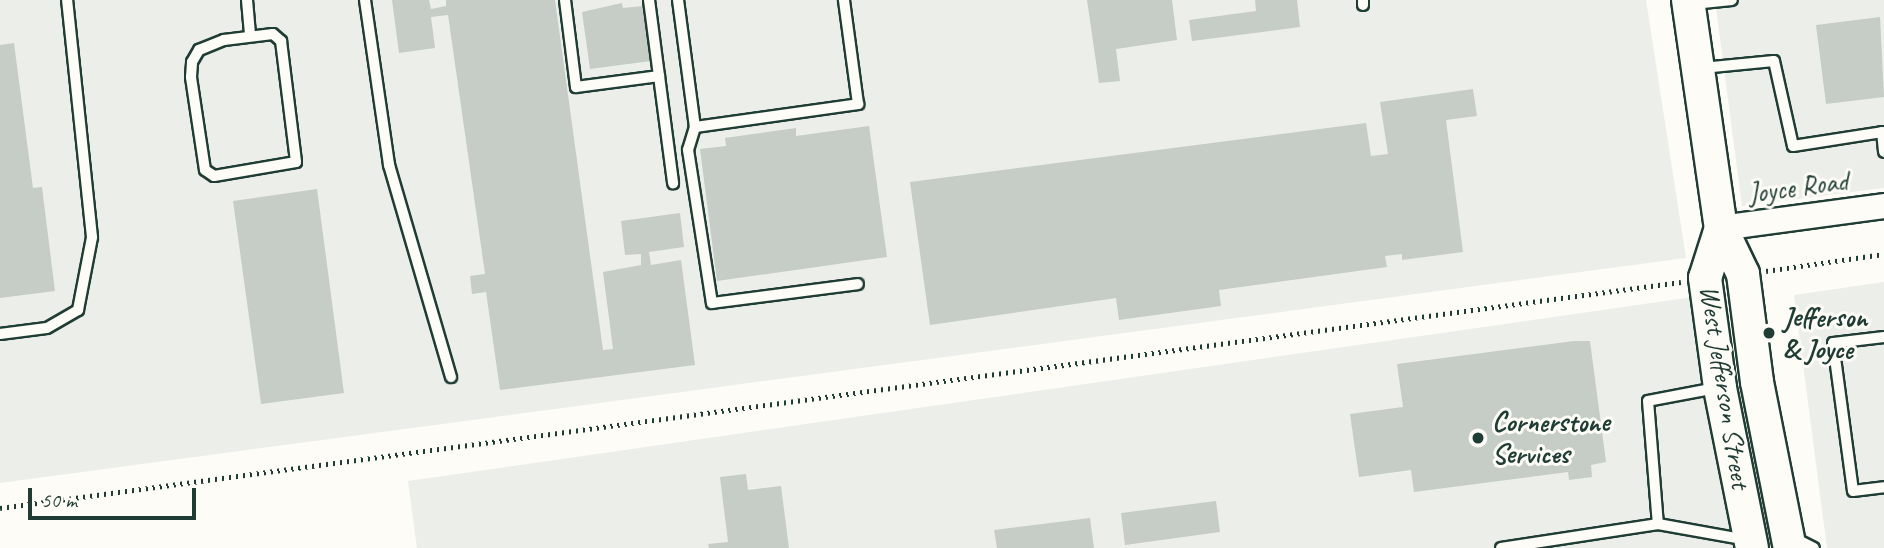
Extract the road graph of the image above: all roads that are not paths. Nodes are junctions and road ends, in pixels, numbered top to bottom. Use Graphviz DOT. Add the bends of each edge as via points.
graph roads {
  1 [pos="67,0"];
  2 [pos="247,0"];
  3 [pos="365,0"];
  4 [pos="565,0"];
  5 [pos="649,0"];
  6 [pos="678,0"];
  7 [pos="844,0"];
  8 [pos="1732,0"];
  9 [pos="1689,2"];
  10 [pos="250,35"];
  11 [pos="1698,69"];
  12 [pos="659,76"];
  13 [pos="695,127"];
  14 [pos="1884,152"];
  15 [pos="673,183"];
  16 [pos="1884,206"];
  17 [pos="1721,228"];
  18 [pos="858,284"];
  19 [pos="0,334"];
  20 [pos="1884,337"];
  21 [pos="451,377"];
  22 [pos="1720,388"];
  23 [pos="1884,487"];
  24 [pos="1658,524"];
  25 [pos="1797,543"];
  26 [pos="1751,544"];
  27 [pos="1501,548"];
  1 -- 19 [label="lane" via="92,237 78,310 47,328"];
  2 -- 10 [label="lane"];
  3 -- 21 [label="lane" via="389,165"];
  4 -- 12 [label="lane" via="576,87"];
  5 -- 12 [label="lane"];
  6 -- 13 [label="lane"];
  7 -- 13 [label="lane" via="858,104"];
  8 -- 9 [label="lane"];
  9 -- 11 [label="main road, West Jefferson Street"];
  10 -- 10 [label="lane" via="199,50 192,62 205,170 214,176 296,162 281,41 273,34"];
  11 -- 14 [label="lane" via="1774,61 1793,146 1882,132"];
  11 -- 17 [label="main road, West Jefferson Street"];
  12 -- 15 [label="lane"];
  13 -- 18 [label="lane" via="688,150 712,303"];
  16 -- 17 [label="street, Joyce Road"];
  17 -- 22 [label="main road, West Jefferson Street" via="1705,278"];
  17 -- 25 [label="main road, West Jefferson Street" via="1743,274 1757,382"];
  20 -- 23 [label="lane" via="1833,343 1853,491"];
  22 -- 24 [label="lane" via="1648,401"];
  22 -- 26 [label="main road, West Jefferson Street"];
  24 -- 26 [label="lane"];
  24 -- 27 [label="lane"];
}
